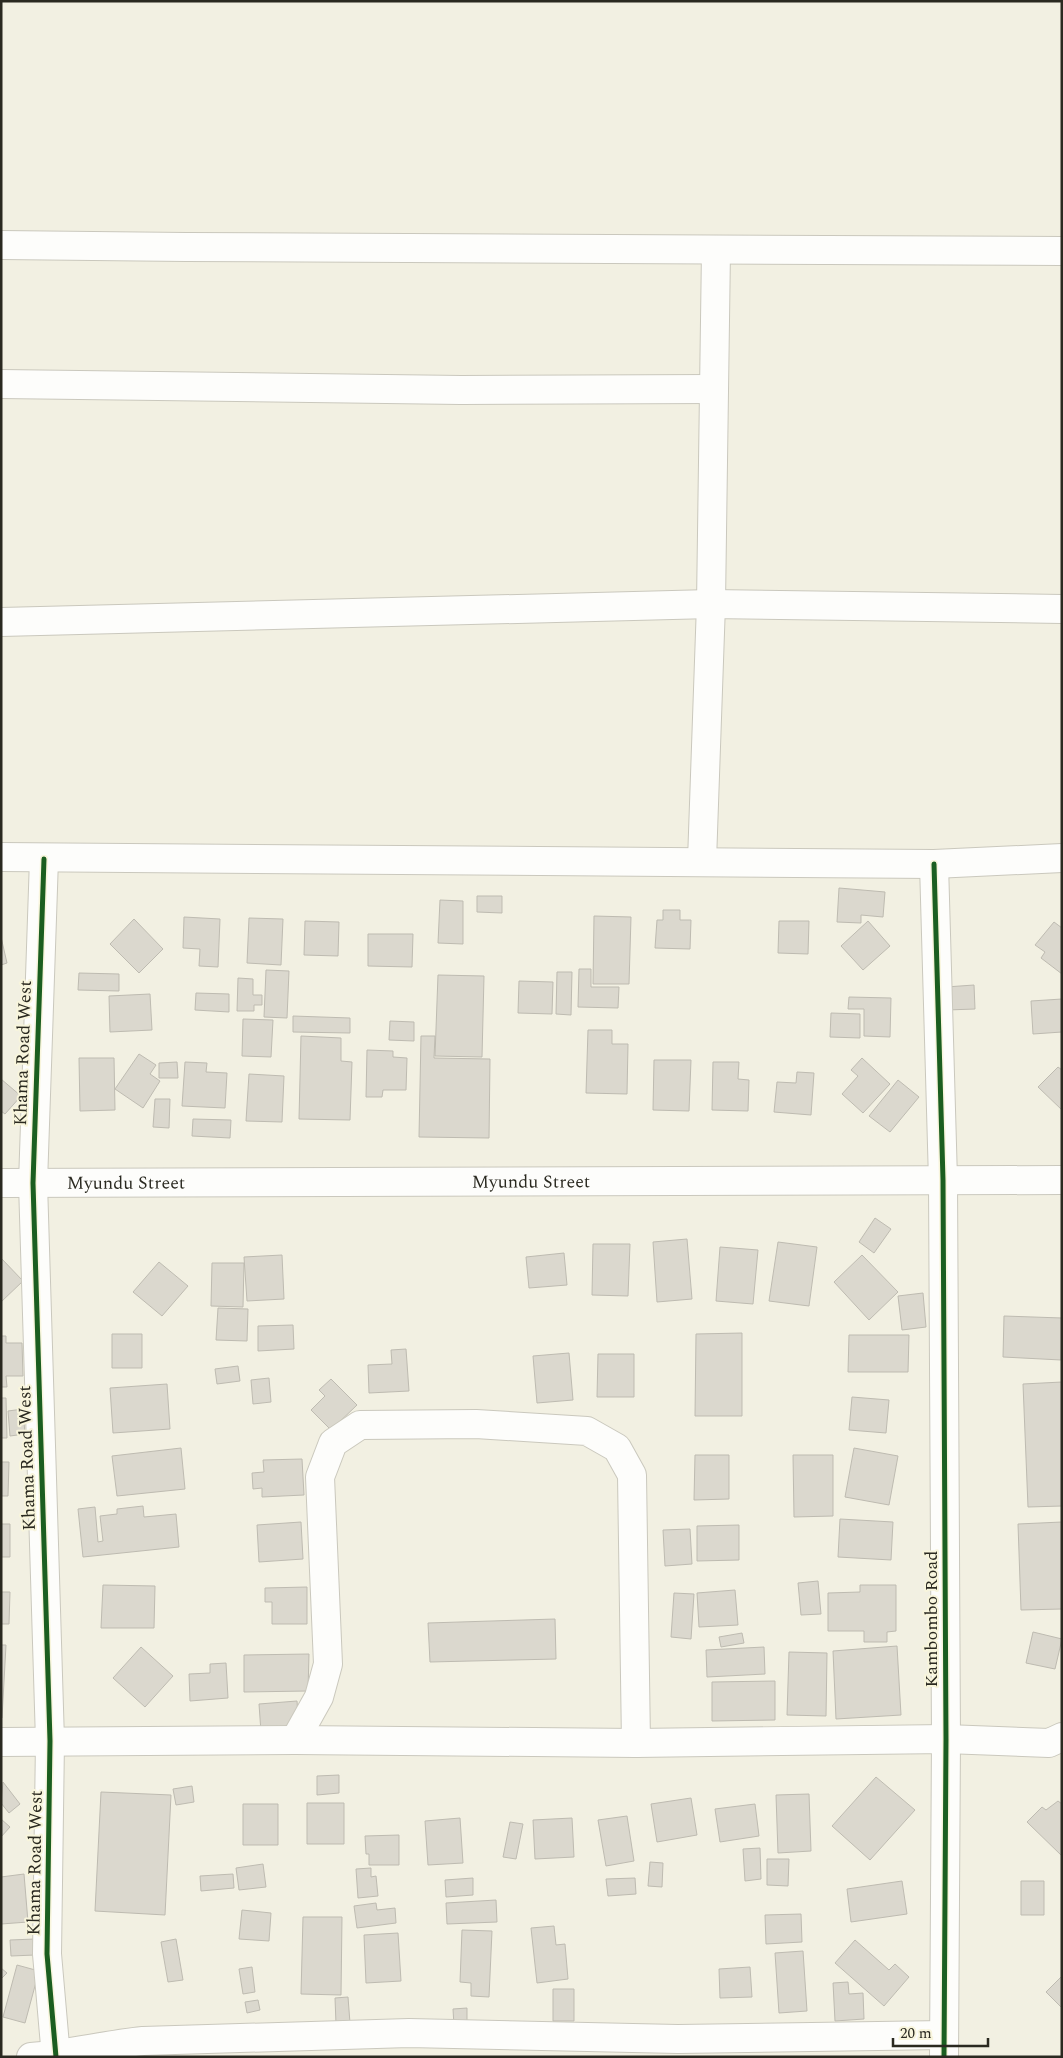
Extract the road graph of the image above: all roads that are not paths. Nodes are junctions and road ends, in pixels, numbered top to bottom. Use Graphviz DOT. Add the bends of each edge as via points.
graph roads {
  1 [pos="1,244"];
  2 [pos="716,250"];
  3 [pos="1062,251"];
  4 [pos="1,384"];
  5 [pos="714,390"];
  6 [pos="711,604"];
  7 [pos="1062,609"];
  8 [pos="1,622"];
  9 [pos="1,857"];
  10 [pos="1062,858"];
  11 [pos="44,859"];
  12 [pos="702,861"];
  13 [pos="934,864"];
  14 [pos="943,1180"];
  15 [pos="1062,1180"];
  16 [pos="1,1183"];
  17 [pos="33,1183"];
  18 [pos="1062,1737"];
  19 [pos="946,1739"];
  20 [pos="295,1740"];
  21 [pos="1,1742"];
  22 [pos="50,1742"];
  23 [pos="636,1743"];
  24 [pos="409,2045"];
  25 [pos="944,2046"];
  26 [pos="48,2056"];
  1 -- 2 [label="street"];
  2 -- 3 [label="street"];
  2 -- 5 [label="street"];
  4 -- 5 [label="street"];
  5 -- 6 [label="street"];
  6 -- 7 [label="street"];
  6 -- 8 [label="street"];
  6 -- 12 [label="street"];
  9 -- 11 [label="street"];
  10 -- 13 [label="street"];
  11 -- 12 [label="street"];
  11 -- 17 [label="street, Khama Road West"];
  12 -- 13 [label="street"];
  13 -- 14 [label="street, Kambombo Road"];
  14 -- 15 [label="street, Myundu Street"];
  14 -- 17 [label="street, Myundu Street"];
  14 -- 19 [label="street, Kambombo Road"];
  16 -- 17 [label="street, Myundu Street"];
  17 -- 22 [label="street, Khama Road West"];
  18 -- 19 [label="street" via="1049,1743"];
  19 -- 23 [label="street"];
  19 -- 25 [label="street, Kambombo Road"];
  20 -- 22 [label="street"];
  20 -- 23 [label="street"];
  20 -- 23 [label="street" via="319,1697 328,1664 320,1477 333,1443 360,1424 476,1424 586,1431 617,1448 632,1475"];
  21 -- 22 [label="street"];
  22 -- 26 [label="street, Khama Road West"];
  24 -- 25 [label="street" via="678,2039"];
  24 -- 26 [label="street" via="184,2039 106,2045"];
}
